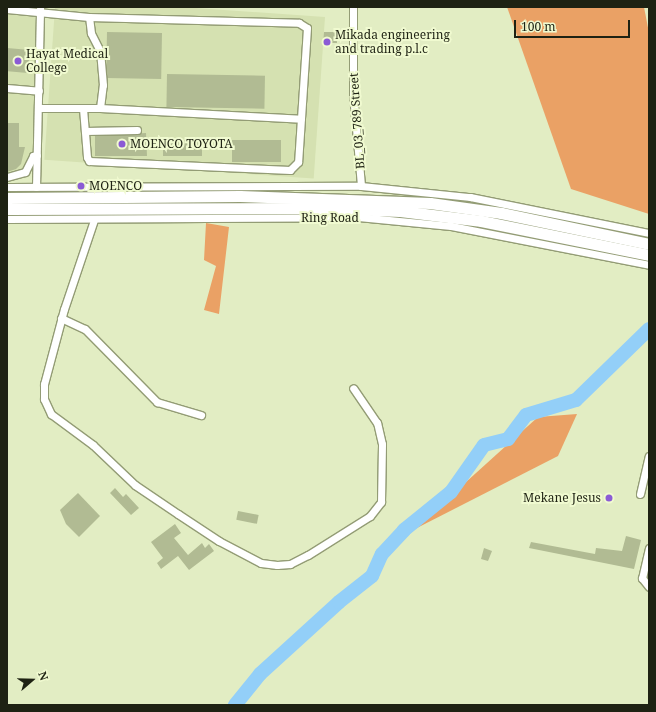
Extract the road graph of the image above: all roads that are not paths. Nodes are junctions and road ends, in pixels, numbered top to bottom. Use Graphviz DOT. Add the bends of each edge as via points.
graph roads {
  1 [pos="353,7"];
  2 [pos="7,9"];
  3 [pos="40,9"];
  4 [pos="89,17"];
  5 [pos="7,88"];
  6 [pos="39,91"];
  7 [pos="39,108"];
  8 [pos="83,108"];
  9 [pos="100,108"];
  10 [pos="301,119"];
  11 [pos="137,130"];
  12 [pos="85,132"];
  13 [pos="37,155"];
  14 [pos="7,176"];
  15 [pos="361,186"];
  16 [pos="7,187"];
  17 [pos="36,187"];
  18 [pos="7,198"];
  19 [pos="7,209"];
  20 [pos="7,219"];
  21 [pos="94,220"];
  22 [pos="649,233"];
  23 [pos="649,244"];
  24 [pos="649,255"];
  25 [pos="649,265"];
  26 [pos="61,318"];
  27 [pos="352,388"];
  28 [pos="200,415"];
  29 [pos="649,456"];
  30 [pos="640,494"];
  31 [pos="649,548"];
  32 [pos="649,587"];
  1 -- 15 [label="street, BL_03_789 Street" via="353,94"];
  2 -- 3 [label="street"];
  3 -- 4 [label="street"];
  3 -- 6 [label="street"];
  4 -- 9 [label="street" via="91,33 100,51 103,85"];
  4 -- 10 [label="street" via="303,25 307,33"];
  5 -- 6 [label="street"];
  6 -- 7 [label="street"];
  7 -- 8 [label="street"];
  7 -- 13 [label="street"];
  8 -- 9 [label="street"];
  8 -- 12 [label="street"];
  9 -- 10 [label="street"];
  10 -- 12 [label="street" via="298,162 290,170 89,161"];
  11 -- 12 [label="street"];
  13 -- 14 [label="street" via="32,156 25,172"];
  13 -- 17 [label="street"];
  15 -- 17 [label="street"];
  15 -- 22 [label="street" via="470,197"];
  16 -- 17 [label="street"];
  18 -- 23 [label="highway, Ring Road" via="240,196 430,203 501,213"];
  19 -- 24 [label="highway, Ring Road" via="333,208 400,211 481,221"];
  20 -- 21 [label="street, Ring Road"];
  21 -- 25 [label="street, Ring Road" via="358,217 451,226"];
  21 -- 26 [label="street"];
  26 -- 27 [label="street" via="44,384 44,399 51,414 93,445 135,485 219,541 261,563 290,564 308,555 370,516 381,502 382,444 377,423"];
  26 -- 28 [label="street" via="85,329 157,402"];
  29 -- 30 [label="street"];
  31 -- 32 [label="street" via="642,578"];
}
